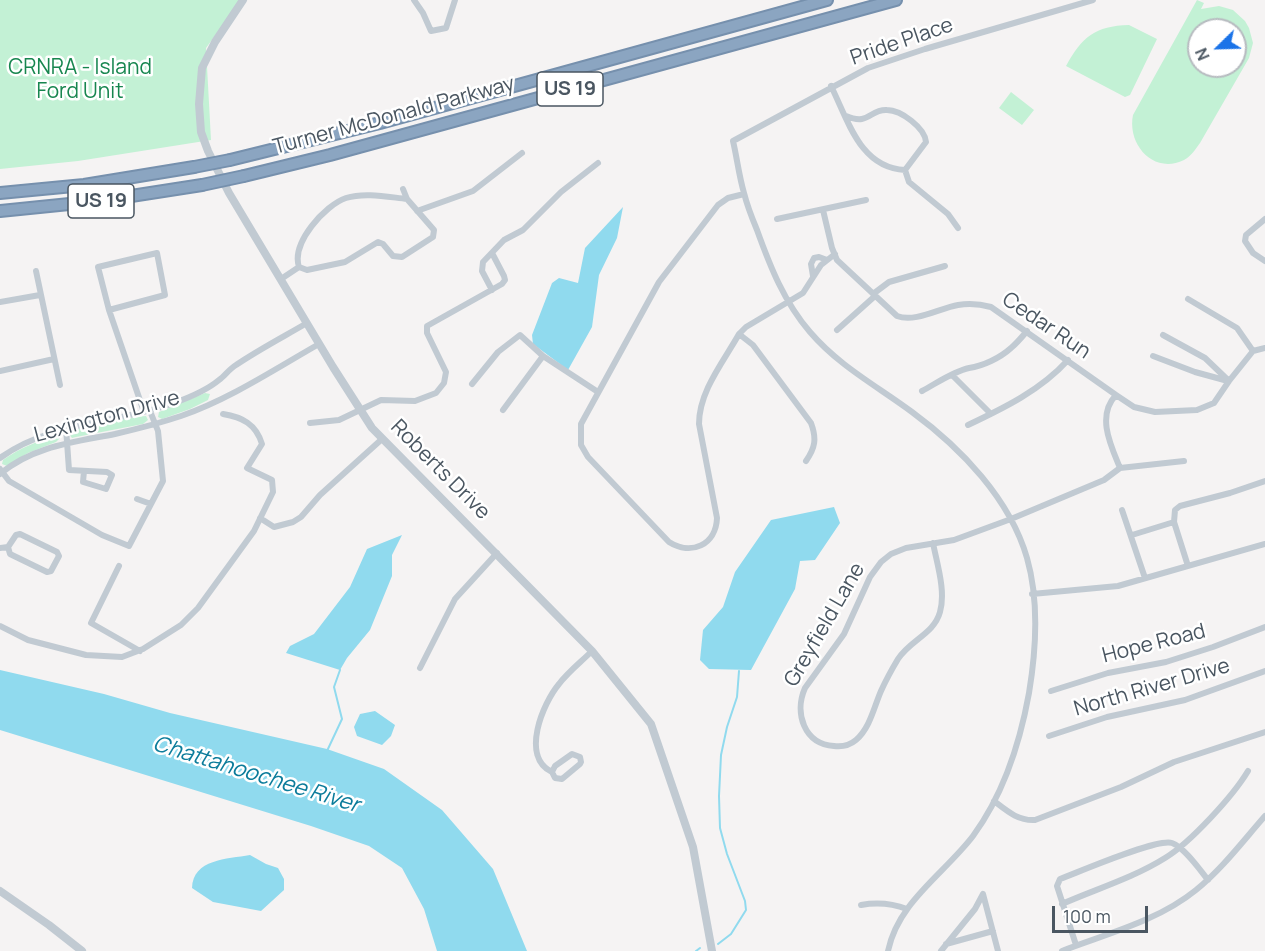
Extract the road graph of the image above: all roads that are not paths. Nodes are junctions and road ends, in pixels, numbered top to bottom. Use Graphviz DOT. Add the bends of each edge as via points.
graph roads {
  1 [pos="243,0"];
  2 [pos="414,0"];
  3 [pos="455,0"];
  4 [pos="827,0"];
  5 [pos="896,0"];
  6 [pos="1093,0"];
  7 [pos="831,86"];
  8 [pos="846,116"];
  9 [pos="522,153"];
  10 [pos="598,163"];
  11 [pos="906,170"];
  12 [pos="404,189"];
  13 [pos="0,193"];
  14 [pos="744,194"];
  15 [pos="407,199"];
  16 [pos="866,200"];
  17 [pos="823,210"];
  18 [pos="0,211"];
  19 [pos="417,211"];
  20 [pos="777,219"];
  21 [pos="1265,219"];
  22 [pos="958,228"];
  23 [pos="492,254"];
  24 [pos="835,254"];
  25 [pos="827,260"];
  26 [pos="1265,261"];
  27 [pos="945,266"];
  28 [pos="299,267"];
  29 [pos="36,271"];
  30 [pos="813,276"];
  31 [pos="281,279"];
  32 [pos="492,290"];
  33 [pos="40,295"];
  34 [pos="874,295"];
  35 [pos="1188,299"];
  36 [pos="0,302"];
  37 [pos="788,302"];
  38 [pos="109,310"];
  39 [pos="307,323"];
  40 [pos="837,330"];
  41 [pos="1027,331"];
  42 [pos="739,334"];
  43 [pos="1163,335"];
  44 [pos="319,344"];
  45 [pos="1265,348"];
  46 [pos="1253,351"];
  47 [pos="543,356"];
  48 [pos="1153,356"];
  49 [pos="54,359"];
  50 [pos="1068,360"];
  51 [pos="0,371"];
  52 [pos="952,375"];
  53 [pos="1229,381"];
  54 [pos="472,384"];
  55 [pos="60,385"];
  56 [pos="922,390"];
  57 [pos="598,392"];
  58 [pos="1116,395"];
  59 [pos="360,410"];
  60 [pos="503,411"];
  61 [pos="147,412"];
  62 [pos="223,414"];
  63 [pos="991,414"];
  64 [pos="157,423"];
  65 [pos="310,423"];
  66 [pos="968,425"];
  67 [pos="66,428"];
  68 [pos="382,439"];
  69 [pos="66,442"];
  70 [pos="0,458"];
  71 [pos="806,461"];
  72 [pos="1184,461"];
  73 [pos="1120,468"];
  74 [pos="84,471"];
  75 [pos="1,472"];
  76 [pos="1265,481"];
  77 [pos="137,499"];
  78 [pos="151,504"];
  79 [pos="1122,510"];
  80 [pos="260,518"];
  81 [pos="1011,519"];
  82 [pos="1174,522"];
  83 [pos="1132,535"];
  84 [pos="933,543"];
  85 [pos="1265,544"];
  86 [pos="8,547"];
  87 [pos="0,548"];
  88 [pos="497,553"];
  89 [pos="1188,566"];
  90 [pos="119,567"];
  91 [pos="1145,578"];
  92 [pos="1032,594"];
  93 [pos="0,626"];
  94 [pos="1265,627"];
  95 [pos="140,651"];
  96 [pos="592,651"];
  97 [pos="420,668"];
  98 [pos="1265,671"];
  99 [pos="1051,691"];
  100 [pos="1265,732"];
  101 [pos="1049,736"];
  102 [pos="1248,771"];
  103 [pos="552,772"];
  104 [pos="994,801"];
  105 [pos="1265,816"];
  106 [pos="1180,847"];
  107 [pos="1208,880"];
  108 [pos="0,891"];
  109 [pos="1062,904"];
  110 [pos="861,905"];
  111 [pos="906,909"];
  112 [pos="993,931"];
  113 [pos="1076,945"];
  114 [pos="943,948"];
  115 [pos="82,951"];
  116 [pos="712,951"];
  117 [pos="888,951"];
  118 [pos="998,951"];
  119 [pos="1062,951"];
  1 -- 31 [label="street, Roberts Drive" via="214,42 202,68 201,132 229,193"];
  2 -- 3 [label="street" via="431,32 446,28"];
  4 -- 13 [label="highway, Turner McDonald Parkway / US 19, bridge" via="380,123 230,160 84,185"];
  5 -- 18 [label="highway, Turner McDonald Parkway / US 19, bridge" via="244,176 99,201"];
  6 -- 7 [label="street, Pride Place" via="925,49 868,68"];
  7 -- 8 [label="street"];
  7 -- 14 [label="street, Pride Place" via="733,141"];
  8 -- 11 [label="street" via="859,144 887,168"];
  8 -- 11 [label="street" via="859,120 890,110 917,127 926,142"];
  9 -- 19 [label="street" via="473,191"];
  10 -- 23 [label="street"];
  11 -- 22 [label="street" via="909,182 948,214"];
  12 -- 15 [label="street"];
  14 -- 37 [label="street"];
  14 -- 57 [label="street" via="718,205 658,282"];
  15 -- 19 [label="street"];
  15 -- 28 [label="street" via="367,195 336,202 305,236"];
  16 -- 17 [label="street"];
  17 -- 20 [label="street"];
  17 -- 24 [label="street, Cedar Run"];
  19 -- 28 [label="street" via="435,234 402,257 393,256 378,242 345,262 307,270"];
  21 -- 26 [label="street" via="1246,235 1245,241"];
  23 -- 32 [label="street" via="481,268"];
  23 -- 32 [label="street" via="505,279"];
  24 -- 25 [label="street"];
  24 -- 34 [label="street, Cedar Run"];
  25 -- 30 [label="street"];
  25 -- 30 [label="street" via="814,258"];
  27 -- 34 [label="street" via="888,282"];
  28 -- 31 [label="street"];
  29 -- 33 [label="street"];
  30 -- 37 [label="street" via="803,293"];
  31 -- 39 [label="street, Roberts Drive"];
  32 -- 59 [label="street" via="427,326 446,372 436,393 415,401 381,400"];
  33 -- 36 [label="street"];
  33 -- 49 [label="street"];
  34 -- 40 [label="street"];
  34 -- 41 [label="street, Cedar Run" via="903,318 979,303"];
  35 -- 46 [label="street" via="1237,328"];
  37 -- 42 [label="street" via="753,321"];
  37 -- 81 [label="street" via="809,332 835,357 940,435 984,481"];
  38 -- 38 [label="street" via="165,295 157,253 98,267"];
  38 -- 61 [label="street"];
  39 -- 44 [label="street, Roberts Drive"];
  39 -- 61 [label="street, Lexington Drive" via="233,367 206,388"];
  41 -- 50 [label="street, Cedar Run"];
  41 -- 52 [label="street" via="1010,349 976,368"];
  42 -- 57 [label="street" via="699,410 717,518 714,533 703,545 686,549 669,542 588,457 581,445 580,431"];
  42 -- 71 [label="street" via="753,345 811,423 815,443"];
  43 -- 53 [label="street" via="1205,358"];
  44 -- 59 [label="street, Roberts Drive"];
  44 -- 64 [label="street, Lexington Drive" via="203,407"];
  45 -- 46 [label="street"];
  46 -- 53 [label="street, Cedar Run"];
  47 -- 54 [label="street" via="520,335 498,352"];
  47 -- 57 [label="street"];
  47 -- 60 [label="street"];
  48 -- 53 [label="street"];
  49 -- 51 [label="street"];
  49 -- 55 [label="street"];
  50 -- 58 [label="street, Cedar Run"];
  50 -- 63 [label="street" via="1053,377"];
  52 -- 56 [label="street"];
  52 -- 63 [label="street"];
  53 -- 58 [label="street, Cedar Run" via="1214,403 1197,410 1155,412 1134,407"];
  58 -- 73 [label="street" via="1106,428"];
  59 -- 65 [label="street" via="339,420"];
  59 -- 68 [label="street, Roberts Drive"];
  61 -- 64 [label="street"];
  61 -- 67 [label="street, Lexington Drive"];
  62 -- 80 [label="street" via="241,417 261,438 262,444 247,468 272,480 273,492"];
  63 -- 66 [label="street"];
  64 -- 69 [label="street, Lexington Drive"];
  64 -- 78 [label="street" via="163,481"];
  67 -- 69 [label="street"];
  67 -- 70 [label="street, Lexington Drive" via="34,438"];
  68 -- 80 [label="street" via="296,520 274,527"];
  68 -- 88 [label="street, Roberts Drive"];
  69 -- 74 [label="street" via="69,470"];
  69 -- 75 [label="street, Lexington Drive" via="40,450"];
  72 -- 73 [label="street"];
  73 -- 81 [label="street, Greyfield Lane" via="1104,480"];
  74 -- 74 [label="street" via="112,475 106,489 83,482"];
  75 -- 78 [label="street" via="9,481 102,536 129,546"];
  76 -- 82 [label="street" via="1180,506 1174,512"];
  77 -- 78 [label="street"];
  79 -- 83 [label="street"];
  80 -- 95 [label="street" via="198,608 181,625"];
  81 -- 84 [label="street, Greyfield Lane" via="954,540"];
  81 -- 92 [label="street" via="1027,559"];
  82 -- 83 [label="street"];
  82 -- 89 [label="street"];
  83 -- 91 [label="street"];
  84 -- 84 [label="street, Greyfield Lane" via="891,554 870,577 837,645 801,696 800,715 812,738 839,747 856,740 872,716 898,658 939,617 942,590"];
  85 -- 89 [label="street"];
  86 -- 86 [label="street" via="20,534 59,556 47,572 10,554"];
  86 -- 87 [label="street"];
  88 -- 96 [label="street, Roberts Drive"];
  88 -- 97 [label="street" via="455,599"];
  89 -- 91 [label="street"];
  90 -- 95 [label="street" via="91,623"];
  91 -- 92 [label="street" via="1118,586"];
  92 -- 104 [label="street" via="1034,643 1029,693 1011,762"];
  93 -- 95 [label="street" via="28,640 86,656 122,657"];
  94 -- 99 [label="street, Hope Road" via="1166,662 1108,673"];
  96 -- 103 [label="street" via="558,685 541,716 536,749 544,767"];
  96 -- 116 [label="street, Roberts Drive" via="642,711 658,738 693,847"];
  98 -- 101 [label="street, North River Drive" via="1185,700 1107,717"];
  100 -- 104 [label="street" via="1174,762 1035,820 1016,817"];
  102 -- 106 [label="street" via="1240,786"];
  103 -- 103 [label="street" via="572,754 580,757 580,764 562,779 555,778"];
  104 -- 111 [label="street" via="973,836"];
  105 -- 107 [label="street"];
  106 -- 107 [label="street"];
  106 -- 109 [label="street" via="1148,867"];
  106 -- 109 [label="street" via="1171,842 1150,846 1060,879 1056,886"];
  107 -- 113 [label="street" via="1162,912"];
  108 -- 115 [label="street"];
  109 -- 113 [label="street"];
  110 -- 111 [label="street" via="894,904"];
  111 -- 117 [label="street" via="894,929"];
  112 -- 114 [label="street"];
  112 -- 114 [label="street" via="983,894"];
  112 -- 118 [label="street"];
  113 -- 119 [label="street"];
}
